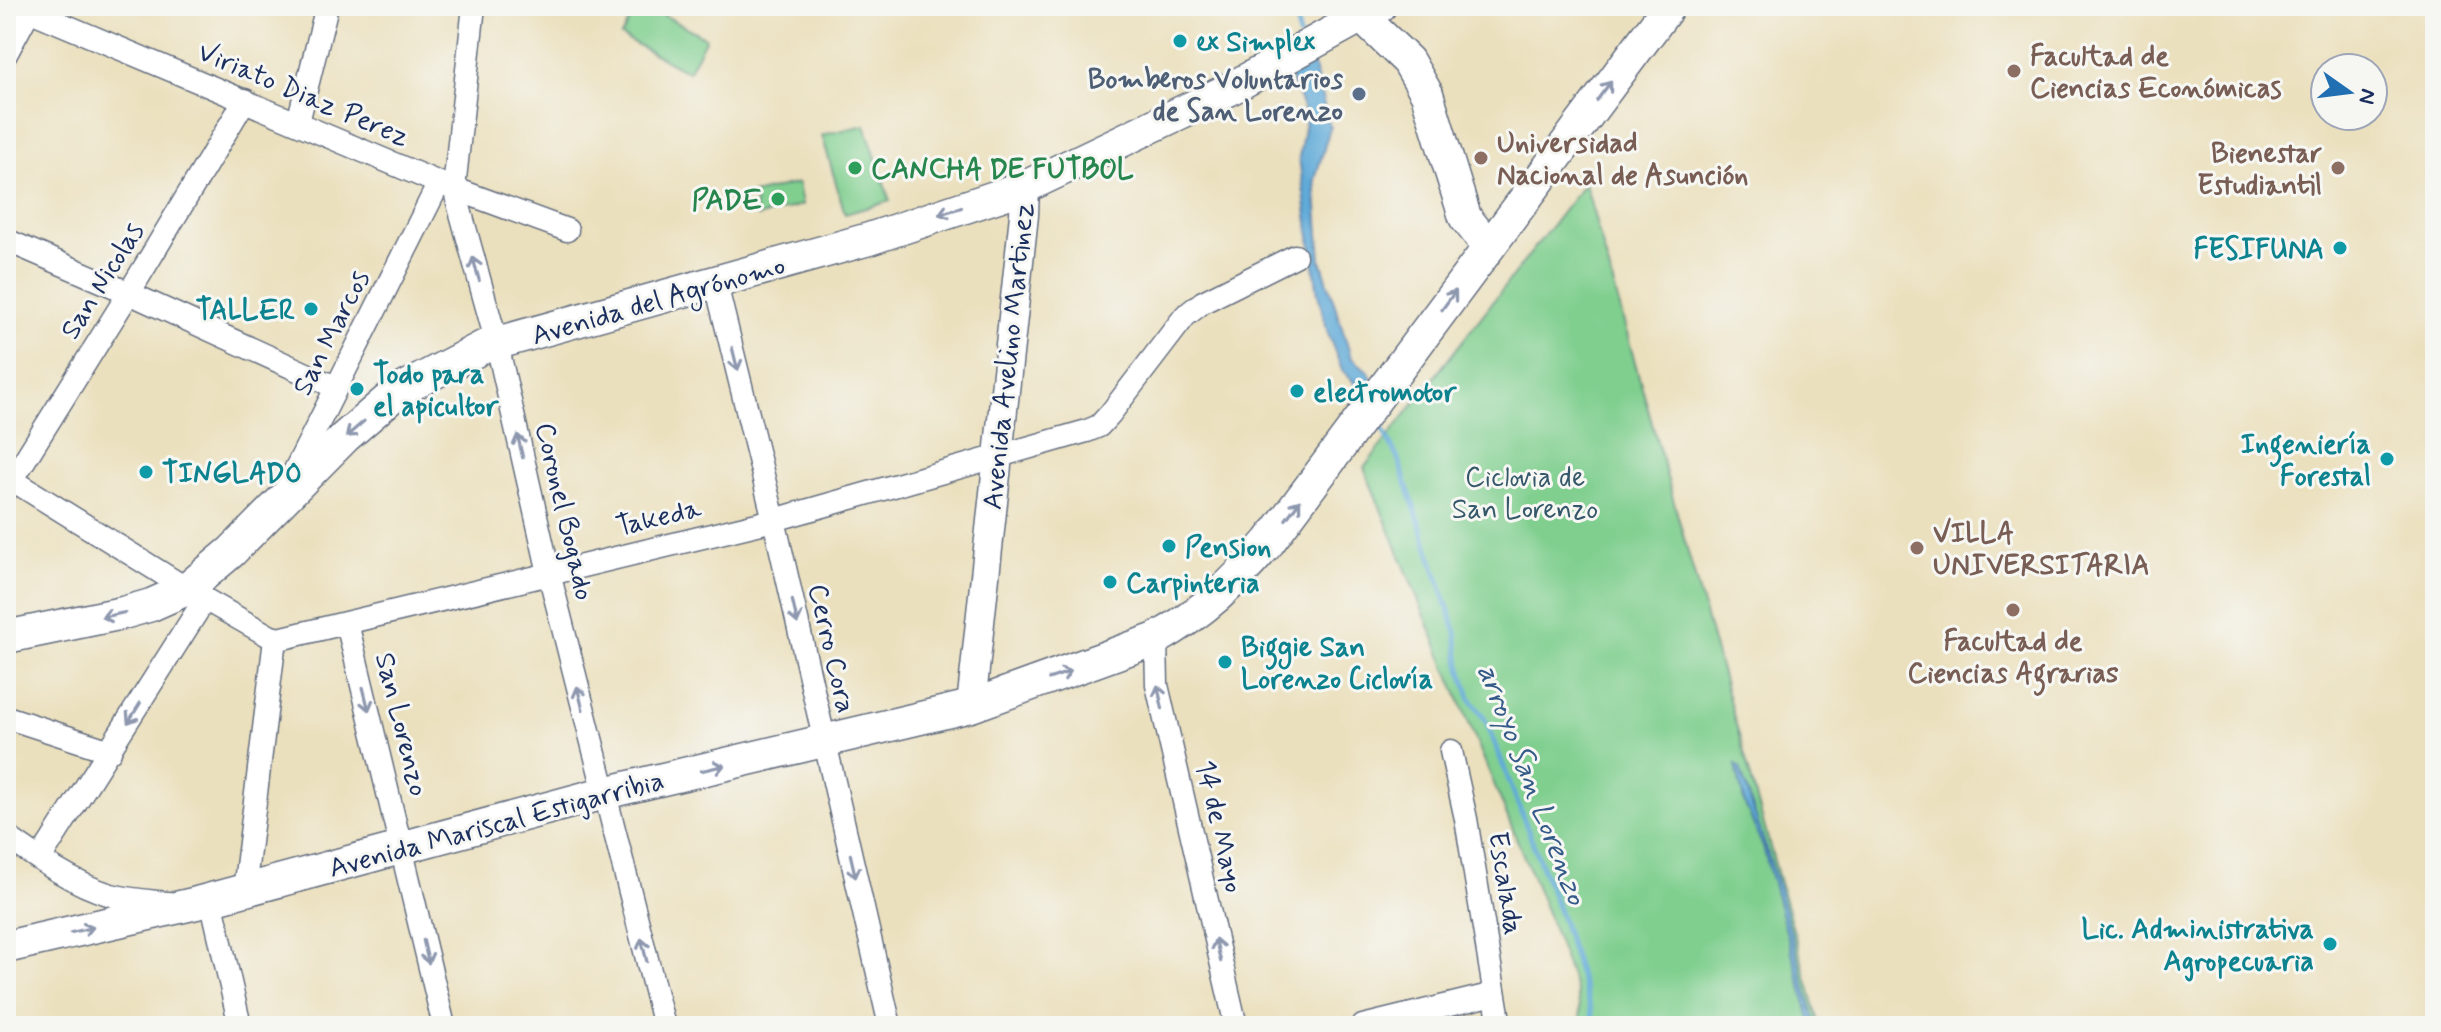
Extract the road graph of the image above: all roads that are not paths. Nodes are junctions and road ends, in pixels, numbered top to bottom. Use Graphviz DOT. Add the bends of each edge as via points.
graph roads {
  1 [pos="327,6"];
  2 [pos="474,6"];
  3 [pos="1669,6"];
  4 [pos="24,9"];
  5 [pos="1366,14"];
  6 [pos="6,54"];
  7 [pos="245,100"];
  8 [pos="298,122"];
  9 [pos="446,186"];
  10 [pos="1025,187"];
  11 [pos="567,230"];
  12 [pos="6,240"];
  13 [pos="1488,246"];
  14 [pos="1295,256"];
  15 [pos="716,284"];
  16 [pos="129,293"];
  17 [pos="497,344"];
  18 [pos="335,387"];
  19 [pos="1005,454"];
  20 [pos="8,482"];
  21 [pos="275,509"];
  22 [pos="774,520"];
  23 [pos="549,573"];
  24 [pos="196,594"];
  25 [pos="347,623"];
  26 [pos="6,637"];
  27 [pos="275,639"];
  28 [pos="1156,639"];
  29 [pos="979,703"];
  30 [pos="6,717"];
  31 [pos="824,741"];
  32 [pos="110,751"];
  33 [pos="1451,751"];
  34 [pos="604,793"];
  35 [pos="6,836"];
  36 [pos="402,847"];
  37 [pos="40,859"];
  38 [pos="244,891"];
  39 [pos="198,903"];
  40 [pos="6,947"];
  41 [pos="1494,994"];
  42 [pos="225,1026"];
  43 [pos="240,1026"];
  44 [pos="444,1026"];
  45 [pos="664,1026"];
  46 [pos="890,1026"];
  47 [pos="1236,1026"];
  48 [pos="1363,1026"];
  49 [pos="1500,1026"];
  1 -- 8 [label="street"];
  2 -- 9 [label="street, Coronel Bogado"];
  13 -- 3 [label="highway, one-way"];
  4 -- 6 [label="street"];
  4 -- 7 [label="street, Viriato Diaz Perez"];
  5 -- 10 [label="highway, Avenida del Agrónomo" via="1228,90"];
  5 -- 13 [label="highway" via="1408,61 1427,94 1465,217"];
  7 -- 8 [label="street, Viriato Diaz Perez"];
  7 -- 16 [label="street, San Nicolas"];
  8 -- 9 [label="street, Viriato Diaz Perez"];
  9 -- 11 [label="street, Viriato Diaz Perez"];
  17 -- 9 [label="street, Coronel Bogado, one-way"];
  9 -- 18 [label="street, San Marcos"];
  10 -- 15 [label="highway, Avenida del Agrónomo, one-way"];
  10 -- 19 [label="main road, Avenida Avelino Martinez"];
  12 -- 16 [label="street"];
  28 -- 13 [label="highway, one-way" via="1209,605 1238,578"];
  14 -- 19 [label="street, Takeda" via="1185,316 1099,426"];
  15 -- 17 [label="highway, Avenida del Agrónomo"];
  15 -- 22 [label="street, Cerro Cora, one-way"];
  16 -- 18 [label="street"];
  16 -- 20 [label="street, San Nicolas"];
  17 -- 21 [label="highway, Avenida del Agrónomo, one-way" via="397,392"];
  23 -- 17 [label="street, Coronel Bogado, one-way"];
  18 -- 21 [label="street, San Marcos"];
  19 -- 22 [label="street, Takeda"];
  19 -- 29 [label="main road, Avenida Avelino Martinez"];
  20 -- 24 [label="street"];
  21 -- 24 [label="highway, Avenida del Agrónomo"];
  22 -- 23 [label="street, Takeda"];
  22 -- 31 [label="street, Cerro Cora, one-way"];
  23 -- 25 [label="street, Takeda"];
  34 -- 23 [label="street, Coronel Bogado, one-way"];
  24 -- 26 [label="highway, Avenida del Agrónomo, one-way"];
  24 -- 27 [label="street"];
  24 -- 32 [label="street, one-way"];
  25 -- 27 [label="street, Takeda"];
  25 -- 36 [label="street, San Lorenzo, one-way"];
  27 -- 38 [label="street"];
  29 -- 28 [label="highway, Avenida Mariscal Estigarribia, one-way"];
  47 -- 28 [label="street, 14 de Mayo, one-way" via="1157,685"];
  29 -- 31 [label="highway, Avenida Mariscal Estigarribia"];
  30 -- 32 [label="street"];
  34 -- 31 [label="highway, Avenida Mariscal Estigarribia, one-way"];
  31 -- 46 [label="street, Cerro Cora, one-way"];
  32 -- 37 [label="street"];
  33 -- 41 [label="street, Escalada"];
  34 -- 36 [label="highway, Avenida Mariscal Estigarribia"];
  45 -- 34 [label="street, Coronel Bogado, one-way"];
  35 -- 37 [label="street"];
  36 -- 38 [label="highway, Avenida Mariscal Estigarribia"];
  36 -- 44 [label="street, San Lorenzo, one-way"];
  37 -- 39 [label="street" via="114,896"];
  38 -- 39 [label="highway, Avenida Mariscal Estigarribia"];
  40 -- 39 [label="highway, Avenida Mariscal Estigarribia, one-way"];
  39 -- 42 [label="street"];
  39 -- 43 [label="street"];
  41 -- 48 [label="street"];
  41 -- 49 [label="street, Escalada"];
}
